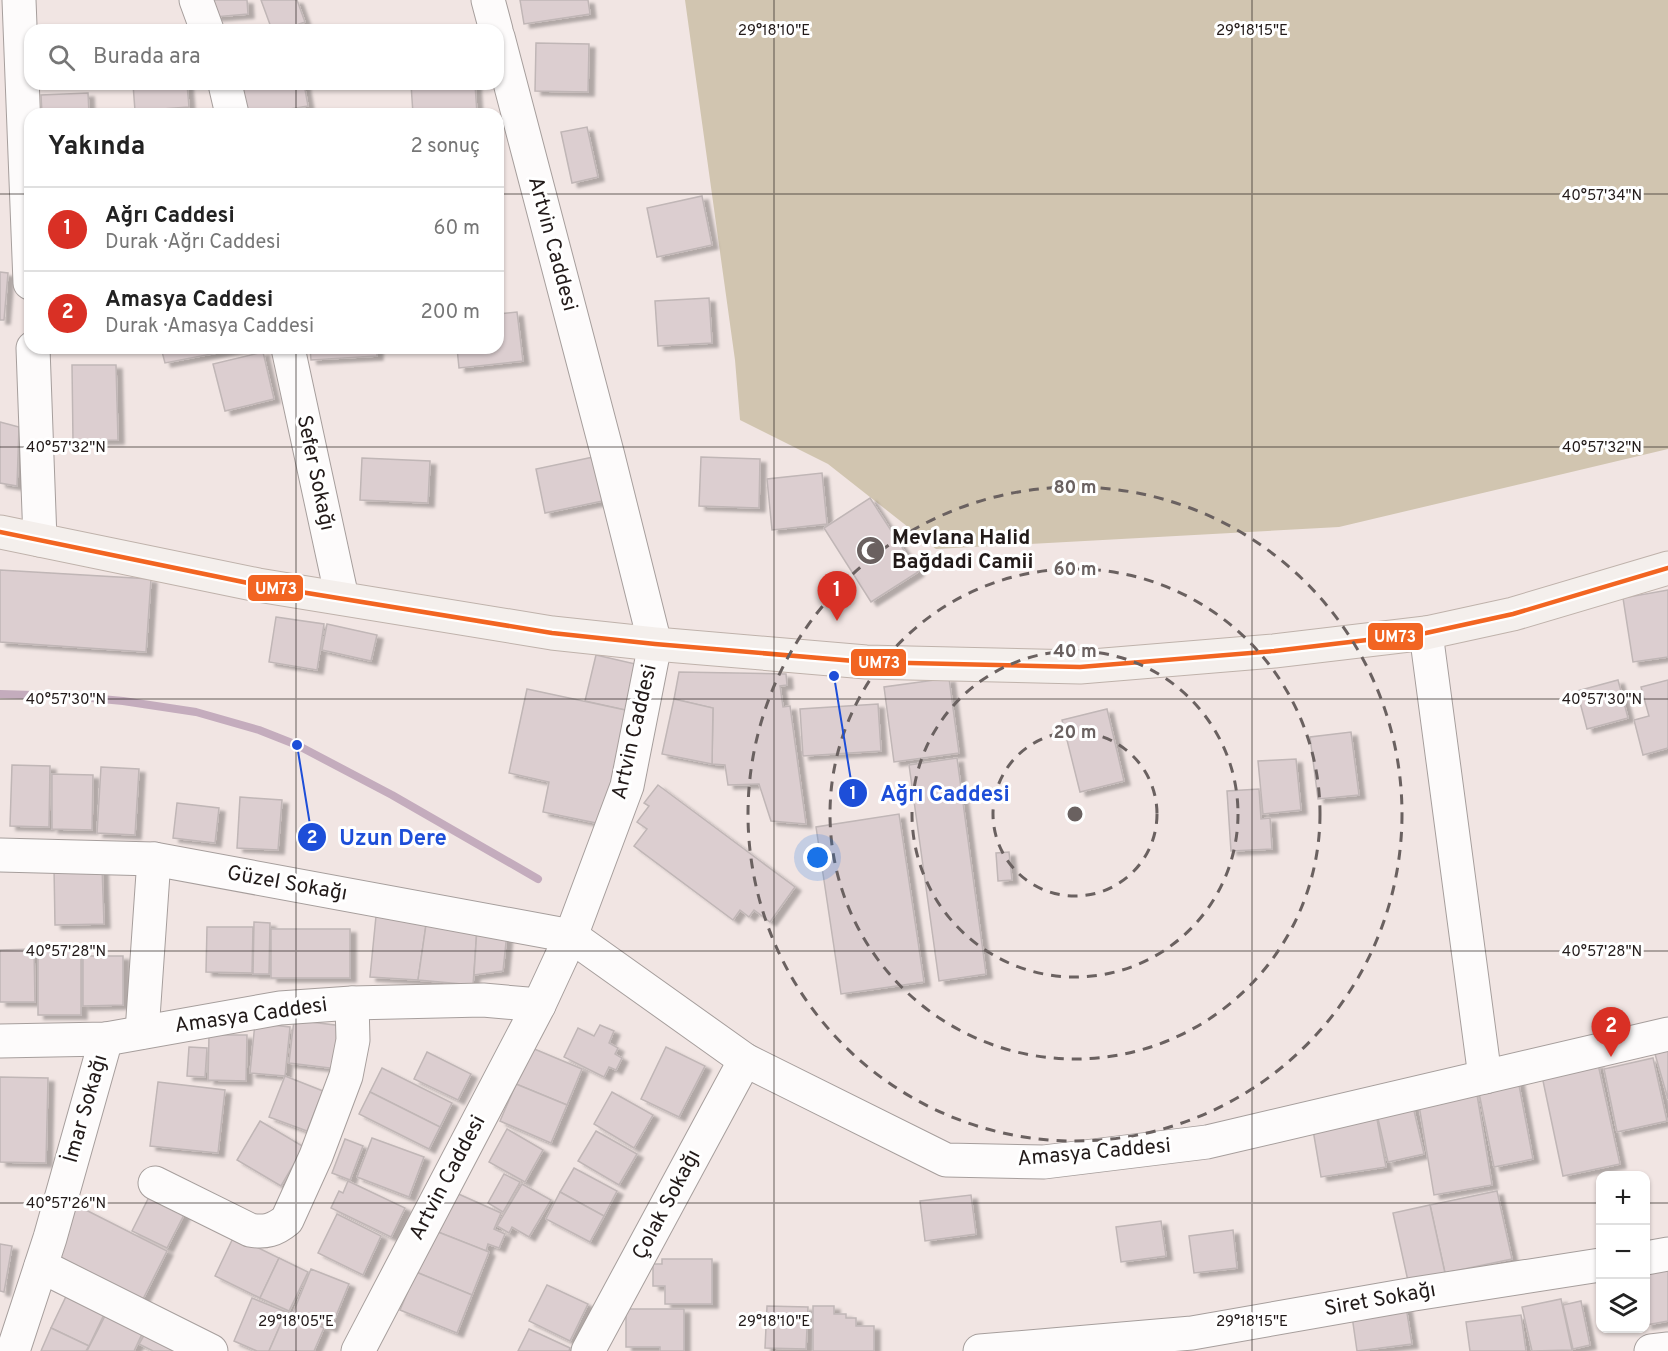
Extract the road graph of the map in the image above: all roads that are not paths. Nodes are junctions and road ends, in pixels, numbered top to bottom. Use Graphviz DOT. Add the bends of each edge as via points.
graph roads {
  1 [pos="19,0"];
  2 [pos="196,0"];
  3 [pos="488,0"];
  4 [pos="205,24"];
  5 [pos="494,24"];
  6 [pos="504,61"];
  7 [pos="226,90"];
  8 [pos="231,108"];
  9 [pos="24,129"];
  10 [pos="33,354"];
  11 [pos="289,354"];
  12 [pos="0,532"];
  13 [pos="40,540"];
  14 [pos="1668,568"];
  15 [pos="342,598"];
  16 [pos="1426,633"];
  17 [pos="655,644"];
  18 [pos="0,855"];
  19 [pos="154,859"];
  20 [pos="571,936"];
  21 [pos="352,1003"];
  22 [pos="539,1005"];
  23 [pos="142,1032"];
  24 [pos="1668,1034"];
  25 [pos="106,1039"];
  26 [pos="0,1041"];
  27 [pos="745,1060"];
  28 [pos="1485,1077"];
  29 [pos="155,1183"];
  30 [pos="1668,1254"];
  31 [pos="1650,1257"];
  32 [pos="41,1266"];
  33 [pos="1596,1266"];
  34 [pos="1668,1349"];
  35 [pos="13,1351"];
  36 [pos="211,1351"];
  37 [pos="358,1351"];
  38 [pos="588,1351"];
  39 [pos="981,1351"];
  40 [pos="1651,1351"];
  1 -- 9 [label="street"];
  2 -- 4 [label="street"];
  3 -- 5 [label="street"];
  6 -- 17 [label="street, Artvin Caddesi"];
  7 -- 8 [label="street"];
  10 -- 13 [label="street"];
  11 -- 15 [label="street, Sefer Sokağı"];
  12 -- 13 [label="main road"];
  13 -- 15 [label="main road" via="258,585"];
  14 -- 16 [label="main road" via="1513,614"];
  15 -- 17 [label="main road" via="552,633"];
  16 -- 17 [label="main road" via="1274,651 1080,667 866,662"];
  16 -- 28 [label="street"];
  17 -- 20 [label="street, Artvin Caddesi" via="627,786"];
  18 -- 19 [label="street, Güzel Sokağı"];
  19 -- 20 [label="street, Güzel Sokağı"];
  19 -- 23 [label="street"];
  20 -- 22 [label="street, Artvin Caddesi"];
  20 -- 27 [label="street, Amasya Caddesi"];
  21 -- 22 [label="street, Amasya Caddesi" via="483,1000"];
  21 -- 23 [label="street, Amasya Caddesi" via="280,1008"];
  21 -- 29 [label="street" via="353,1040 346,1076 287,1220 271,1230 250,1230"];
  22 -- 37 [label="street, Artvin Caddesi"];
  23 -- 25 [label="street, Amasya Caddesi"];
  24 -- 28 [label="street, Amasya Caddesi"];
  25 -- 26 [label="street, Amasya Caddesi"];
  25 -- 32 [label="street, İmar Sokağı"];
  27 -- 28 [label="street, Amasya Caddesi" via="946,1160 1022,1162 1207,1142"];
  27 -- 38 [label="street, Çolak Sokağı"];
  30 -- 31 [label="street"];
  32 -- 35 [label="street, İmar Sokağı"];
  32 -- 36 [label="street"];
  33 -- 39 [label="street, Siret Sokağı" via="1192,1333"];
  34 -- 40 [label="street"];
}
